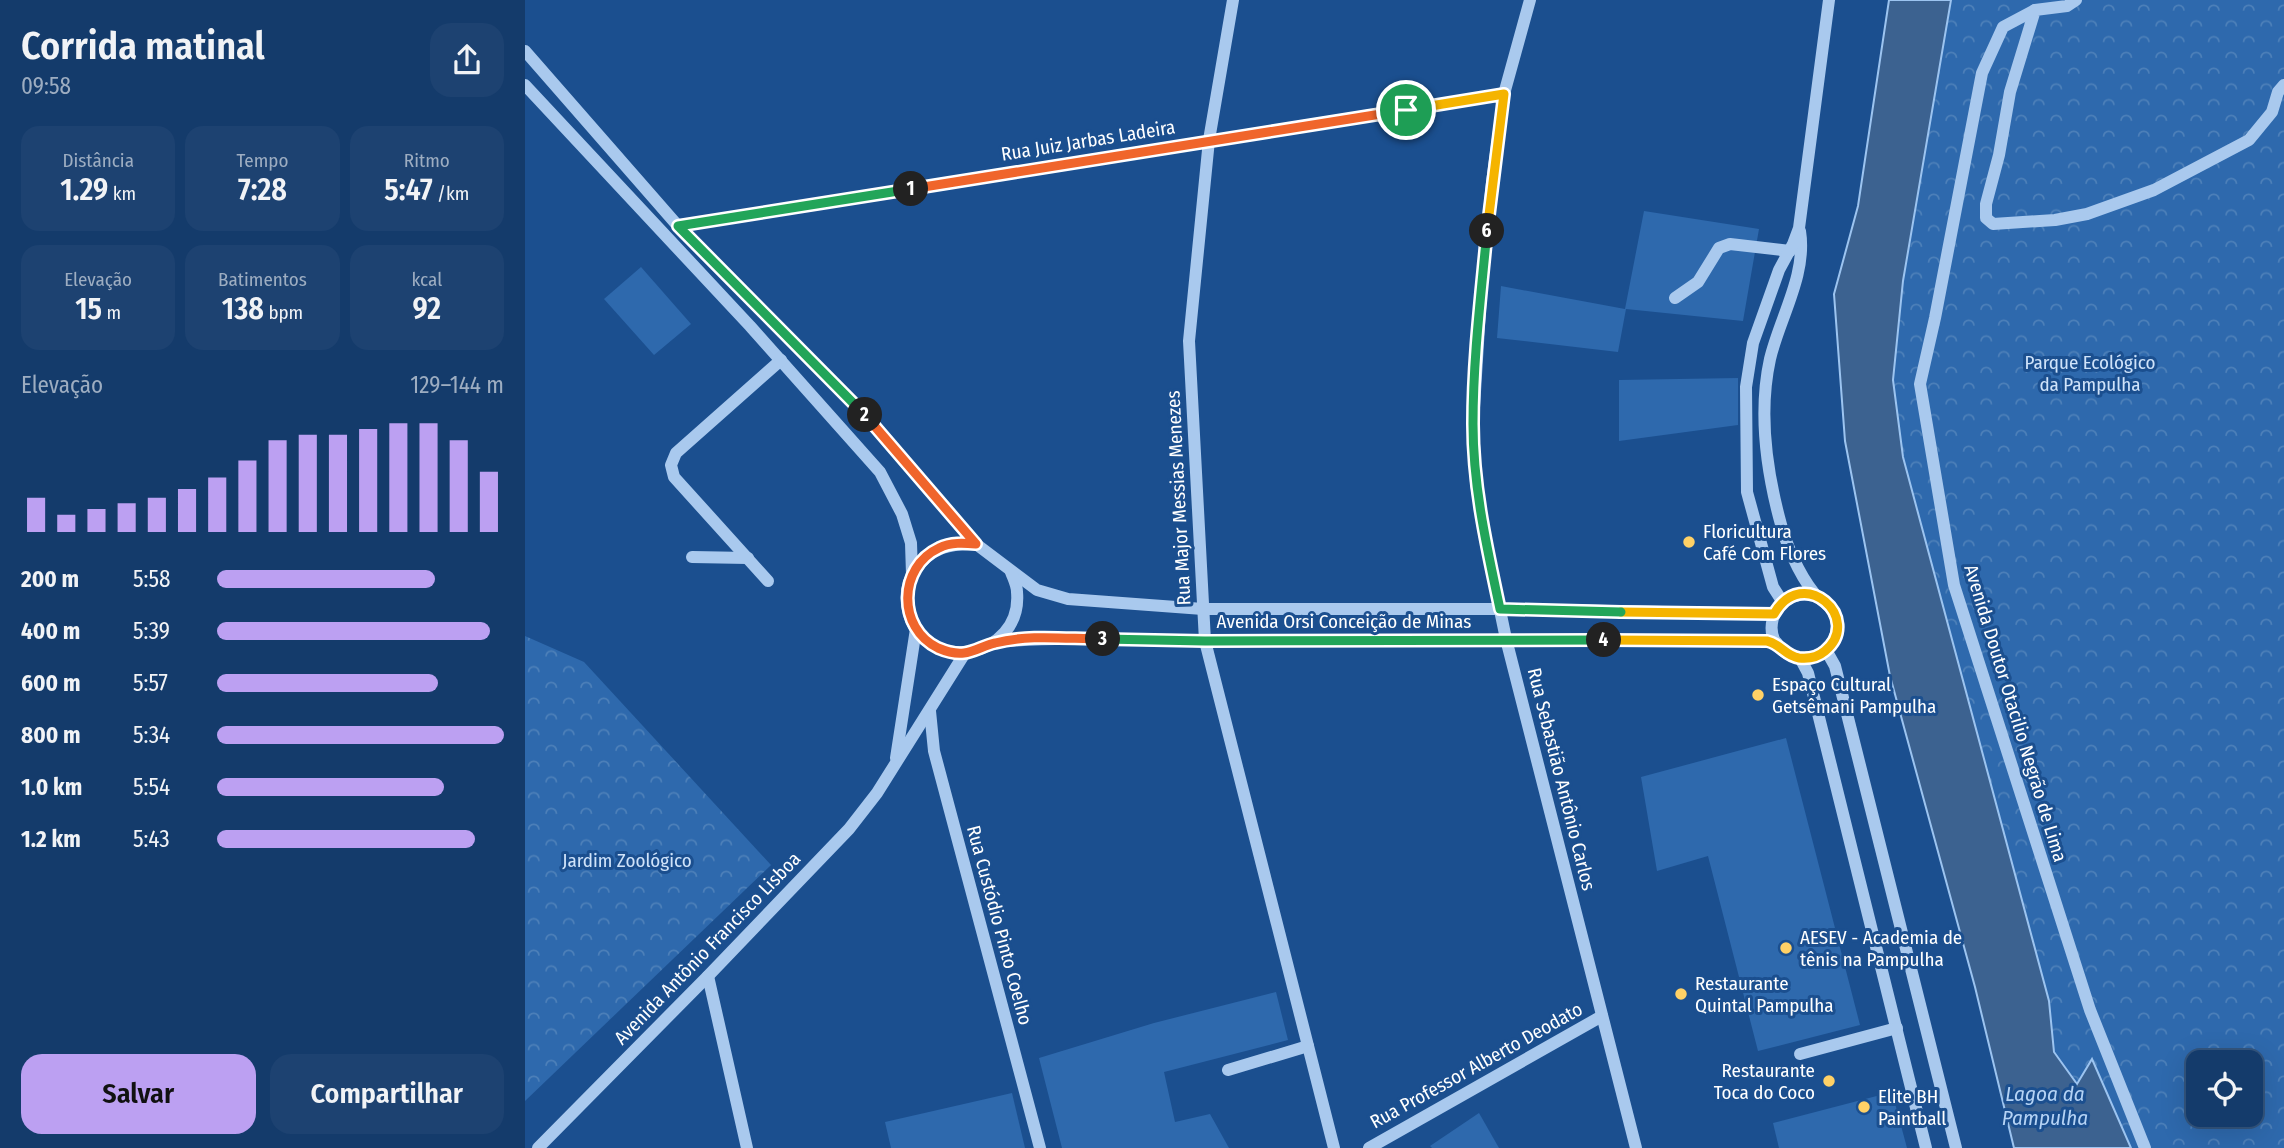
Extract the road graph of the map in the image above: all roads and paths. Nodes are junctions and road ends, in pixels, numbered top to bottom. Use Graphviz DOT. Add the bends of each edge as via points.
graph roads {
  1 [pos="1233,0"];
  2 [pos="1530,0"];
  3 [pos="1829,0"];
  4 [pos="2076,0"];
  5 [pos="2035,10"];
  6 [pos="525,51"];
  7 [pos="525,85"];
  8 [pos="2284,85"];
  9 [pos="1504,94"];
  10 [pos="1209,140"];
  11 [pos="678,226"];
  12 [pos="1799,228"];
  13 [pos="1790,251"];
  14 [pos="1675,298"];
  15 [pos="781,360"];
  16 [pos="976,544"];
  17 [pos="692,557"];
  18 [pos="748,558"];
  19 [pos="1011,572"];
  20 [pos="912,574"];
  21 [pos="768,580"];
  22 [pos="1815,595"];
  23 [pos="1782,601"];
  24 [pos="1203,609"];
  25 [pos="1500,609"];
  26 [pos="1774,614"];
  27 [pos="916,629"];
  28 [pos="1506,639"];
  29 [pos="1205,641"];
  30 [pos="995,642"];
  31 [pos="1777,643"];
  32 [pos="1826,650"];
  33 [pos="965,653"];
  34 [pos="1800,658"];
  35 [pos="929,711"];
  36 [pos="894,766"];
  37 [pos="708,976"];
  38 [pos="1602,1016"];
  39 [pos="1896,1028"];
  40 [pos="1308,1046"];
  41 [pos="1800,1054"];
  42 [pos="1228,1070"];
  43 [pos="538,1148"];
  44 [pos="747,1148"];
  45 [pos="1040,1148"];
  46 [pos="1334,1148"];
  47 [pos="1369,1148"];
  48 [pos="1636,1148"];
  49 [pos="1926,1148"];
  50 [pos="1956,1148"];
  51 [pos="2144,1148"];
  1 -- 10 [label="street, Rua Major Messias Menezes"];
  2 -- 9 [label="street, Rua Sebastião Antônio Carlos"];
  3 -- 12 [label="street"];
  4 -- 5 [label="street, Avenida Doutor Otacilio Negrão de Lima" via="2067,6"];
  5 -- 8 [label="street" via="2010,92 1986,204 1986,218 1993,224 2087,214 2154,190 2249,140 2272,112 2277,92"];
  5 -- 51 [label="street, Avenida Doutor Otacilio Negrão de Lima" via="2003,27 1982,73 1920,384 1954,585 2089,1010"];
  6 -- 11 [label="street"];
  7 -- 15 [label="street"];
  9 -- 10 [label="street, Rua Juiz Jarbas Ladeira"];
  9 -- 25 [label="street, Rua Sebastião Antônio Carlos" via="1481,294 1473,424 1476,483"];
  10 -- 11 [label="street, Rua Juiz Jarbas Ladeira"];
  10 -- 24 [label="street, Rua Major Messias Menezes" via="1189,341"];
  11 -- 16 [label="street" via="862,412"];
  12 -- 13 [label="street"];
  12 -- 22 [label="street" via="1800,266 1770,359 1764,402 1779,517 1792,556"];
  13 -- 14 [label="street" via="1730,244 1719,247 1698,282"];
  13 -- 23 [label="street" via="1753,343 1746,387 1747,492 1773,587"];
  15 -- 18 [label="street" via="676,453 671,465 674,477"];
  15 -- 20 [label="street" via="880,472 902,514 911,543"];
  16 -- 19 [label="street"];
  16 -- 20 [label="street" via="939,548 923,558"];
  17 -- 18 [label="street"];
  18 -- 21 [label="street"];
  19 -- 24 [label="street, Avenida Orsi Conceição de Minas" via="1037,590 1068,599"];
  19 -- 30 [label="street" via="1017,610 1009,628"];
  20 -- 27 [label="street" via="907,602"];
  22 -- 23 [label="street" via="1795,594"];
  22 -- 32 [label="street" via="1830,605 1837,620 1835,637"];
  23 -- 26 [label="street"];
  24 -- 25 [label="street, Avenida Orsi Conceição de Minas"];
  24 -- 29 [label="street, Rua Major Messias Menezes"];
  25 -- 26 [label="street, Avenida Orsi Conceição de Minas"];
  25 -- 28 [label="street, Rua Sebastião Antônio Carlos"];
  26 -- 31 [label="street"];
  27 -- 33 [label="street" via="938,648"];
  27 -- 36 [label="street, Avenida Antônio Francisco Lisboa"];
  28 -- 29 [label="street, Avenida Orsi Conceição de Minas"];
  28 -- 31 [label="street, Avenida Orsi Conceição de Minas"];
  28 -- 38 [label="street, Rua Sebastião Antônio Carlos"];
  29 -- 30 [label="street, Avenida Orsi Conceição de Minas" via="1069,637"];
  29 -- 40 [label="street, Rua Major Messias Menezes"];
  30 -- 33 [label="street"];
  31 -- 34 [label="street"];
  32 -- 34 [label="street"];
  32 -- 50 [label="street" via="1835,666"];
  33 -- 35 [label="street, Avenida Antônio Francisco Lisboa"];
  34 -- 39 [label="street" via="1808,673"];
  35 -- 36 [label="street, Avenida Antônio Francisco Lisboa"];
  35 -- 45 [label="street, Rua Custódio Pinto Coelho" via="935,751"];
  36 -- 37 [label="street, Avenida Antônio Francisco Lisboa" via="849,829"];
  37 -- 43 [label="street, Avenida Antônio Francisco Lisboa"];
  37 -- 44 [label="street"];
  38 -- 47 [label="street, Rua Professor Alberto Deodato"];
  38 -- 48 [label="street, Rua Sebastião Antônio Carlos"];
  39 -- 41 [label="street"];
  39 -- 49 [label="street"];
  40 -- 42 [label="street"];
  40 -- 46 [label="street, Rua Major Messias Menezes"];
}
